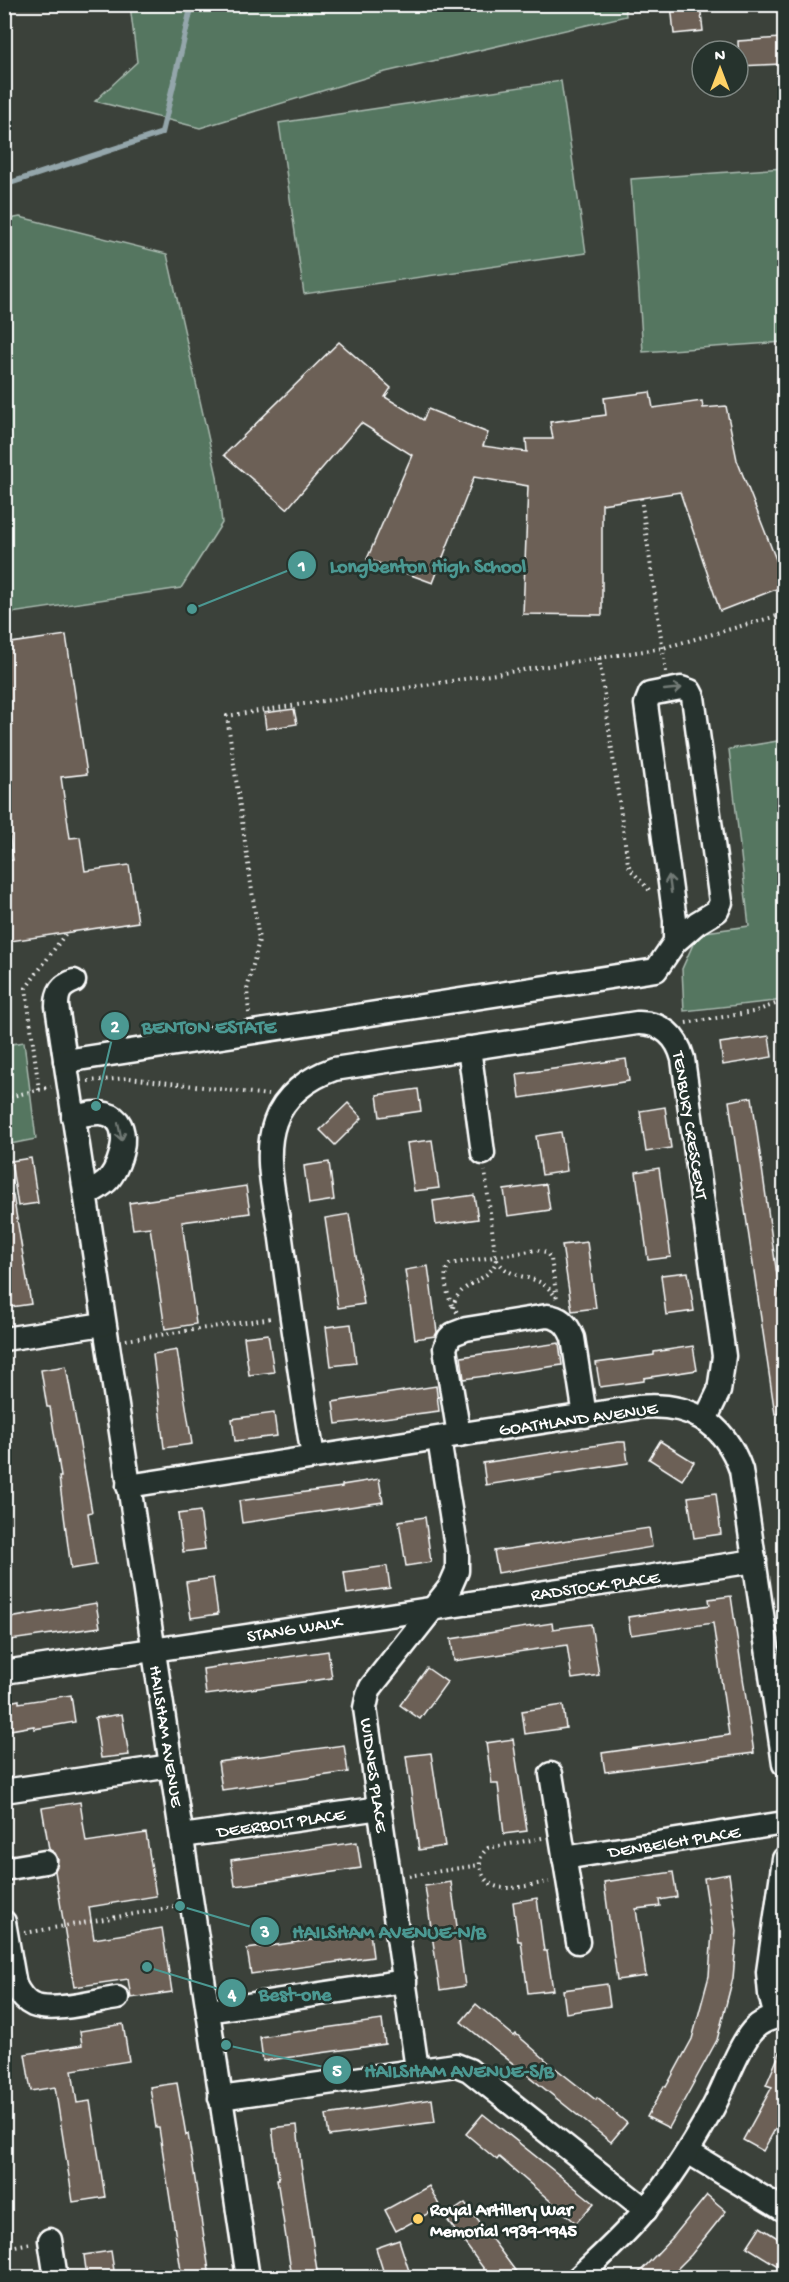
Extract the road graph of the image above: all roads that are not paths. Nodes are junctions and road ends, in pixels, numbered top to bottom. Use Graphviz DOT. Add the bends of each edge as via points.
graph roads {
  1 [pos="675,942"];
  2 [pos="74,981"];
  3 [pos="470,1048"];
  4 [pos="65,1061"];
  5 [pos="74,1117"];
  6 [pos="483,1153"];
  7 [pos="86,1195"];
  8 [pos="106,1334"];
  9 [pos="4,1339"];
  10 [pos="585,1416"];
  11 [pos="705,1420"];
  12 [pos="449,1437"];
  13 [pos="313,1457"];
  14 [pos="128,1486"];
  15 [pos="755,1561"];
  16 [pos="434,1607"];
  17 [pos="154,1649"];
  18 [pos="4,1672"];
  19 [pos="784,1764"];
  20 [pos="171,1766"];
  21 [pos="551,1774"];
  22 [pos="4,1791"];
  23 [pos="380,1808"];
  24 [pos="784,1823"];
  25 [pos="182,1836"];
  26 [pos="784,1859"];
  27 [pos="45,1862"];
  28 [pos="4,1869"];
  29 [pos="566,1869"];
  30 [pos="5,1931"];
  31 [pos="578,1942"];
  32 [pos="405,1981"];
  33 [pos="117,1998"];
  34 [pos="208,2011"];
  35 [pos="780,2016"];
  36 [pos="417,2069"];
  37 [pos="220,2098"];
  38 [pos="688,2152"];
  39 [pos="646,2210"];
  40 [pos="784,2210"];
  41 [pos="51,2240"];
  42 [pos="56,2277"];
  43 [pos="248,2277"];
  44 [pos="578,2277"];
  1 -- 1 [label="street, one-way" via="646,704 650,694 686,689 693,697 721,902 717,911"];
  1 -- 4 [label="street" via="661,965 652,971"];
  2 -- 4 [label="street, HAILSHAM AVENUE" via="61,988 57,999"];
  3 -- 6 [label="street"];
  3 -- 11 [label="street, TENBURY CRESCENT" via="637,1023 650,1023 675,1038 683,1059 724,1356 719,1391"];
  3 -- 13 [label="street, TENBURY CRESCENT" via="334,1069 307,1082 275,1121 270,1150"];
  4 -- 5 [label="street, HAILSHAM AVENUE"];
  5 -- 7 [label="street, HAILSHAM AVENUE"];
  5 -- 7 [label="street, one-way" via="105,1113 117,1120 122,1134 114,1172"];
  7 -- 8 [label="street, HAILSHAM AVENUE"];
  8 -- 9 [label="street"];
  8 -- 14 [label="street, HAILSHAM AVENUE"];
  10 -- 11 [label="street, GOATHLAND AVENUE" via="668,1406"];
  10 -- 12 [label="street, GOATHLAND AVENUE"];
  10 -- 12 [label="street, WIDNES PLACE" via="573,1338 558,1309 547,1316 453,1334 445,1348"];
  11 -- 15 [label="street, GOATHLAND AVENUE" via="723,1436 736,1458"];
  12 -- 13 [label="street, GOATHLAND AVENUE"];
  12 -- 16 [label="street, WIDNES PLACE" via="458,1563 454,1579"];
  13 -- 14 [label="street, GOATHLAND AVENUE"];
  14 -- 17 [label="street, HAILSHAM AVENUE"];
  15 -- 16 [label="street, RADSTOCK PLACE"];
  15 -- 19 [label="street, GOATHLAND AVENUE"];
  16 -- 17 [label="street, STANG WALK"];
  16 -- 23 [label="street, WIDNES PLACE" via="368,1694 365,1708"];
  17 -- 18 [label="street, STANG WALK"];
  17 -- 20 [label="street, HAILSHAM AVENUE"];
  20 -- 22 [label="street"];
  20 -- 25 [label="street, HAILSHAM AVENUE"];
  21 -- 29 [label="street"];
  23 -- 25 [label="street, DEERBOLT PLACE"];
  23 -- 32 [label="street, WIDNES PLACE"];
  24 -- 29 [label="street, DENBEIGH PLACE"];
  25 -- 34 [label="street, HAILSHAM AVENUE"];
  26 -- 35 [label="street" via="768,1972 770,1994"];
  27 -- 28 [label="street"];
  29 -- 31 [label="street"];
  30 -- 33 [label="street" via="15,1985 19,1994 33,2005 53,2007"];
  32 -- 34 [label="street"];
  32 -- 36 [label="street, WIDNES PLACE"];
  34 -- 37 [label="street, HAILSHAM AVENUE"];
  35 -- 38 [label="street" via="760,2024 746,2040"];
  36 -- 37 [label="street"];
  36 -- 39 [label="street" via="456,2065 470,2070"];
  37 -- 43 [label="street, HAILSHAM AVENUE"];
  38 -- 39 [label="street"];
  38 -- 40 [label="street"];
  39 -- 44 [label="street"];
  41 -- 42 [label="street"];
}
